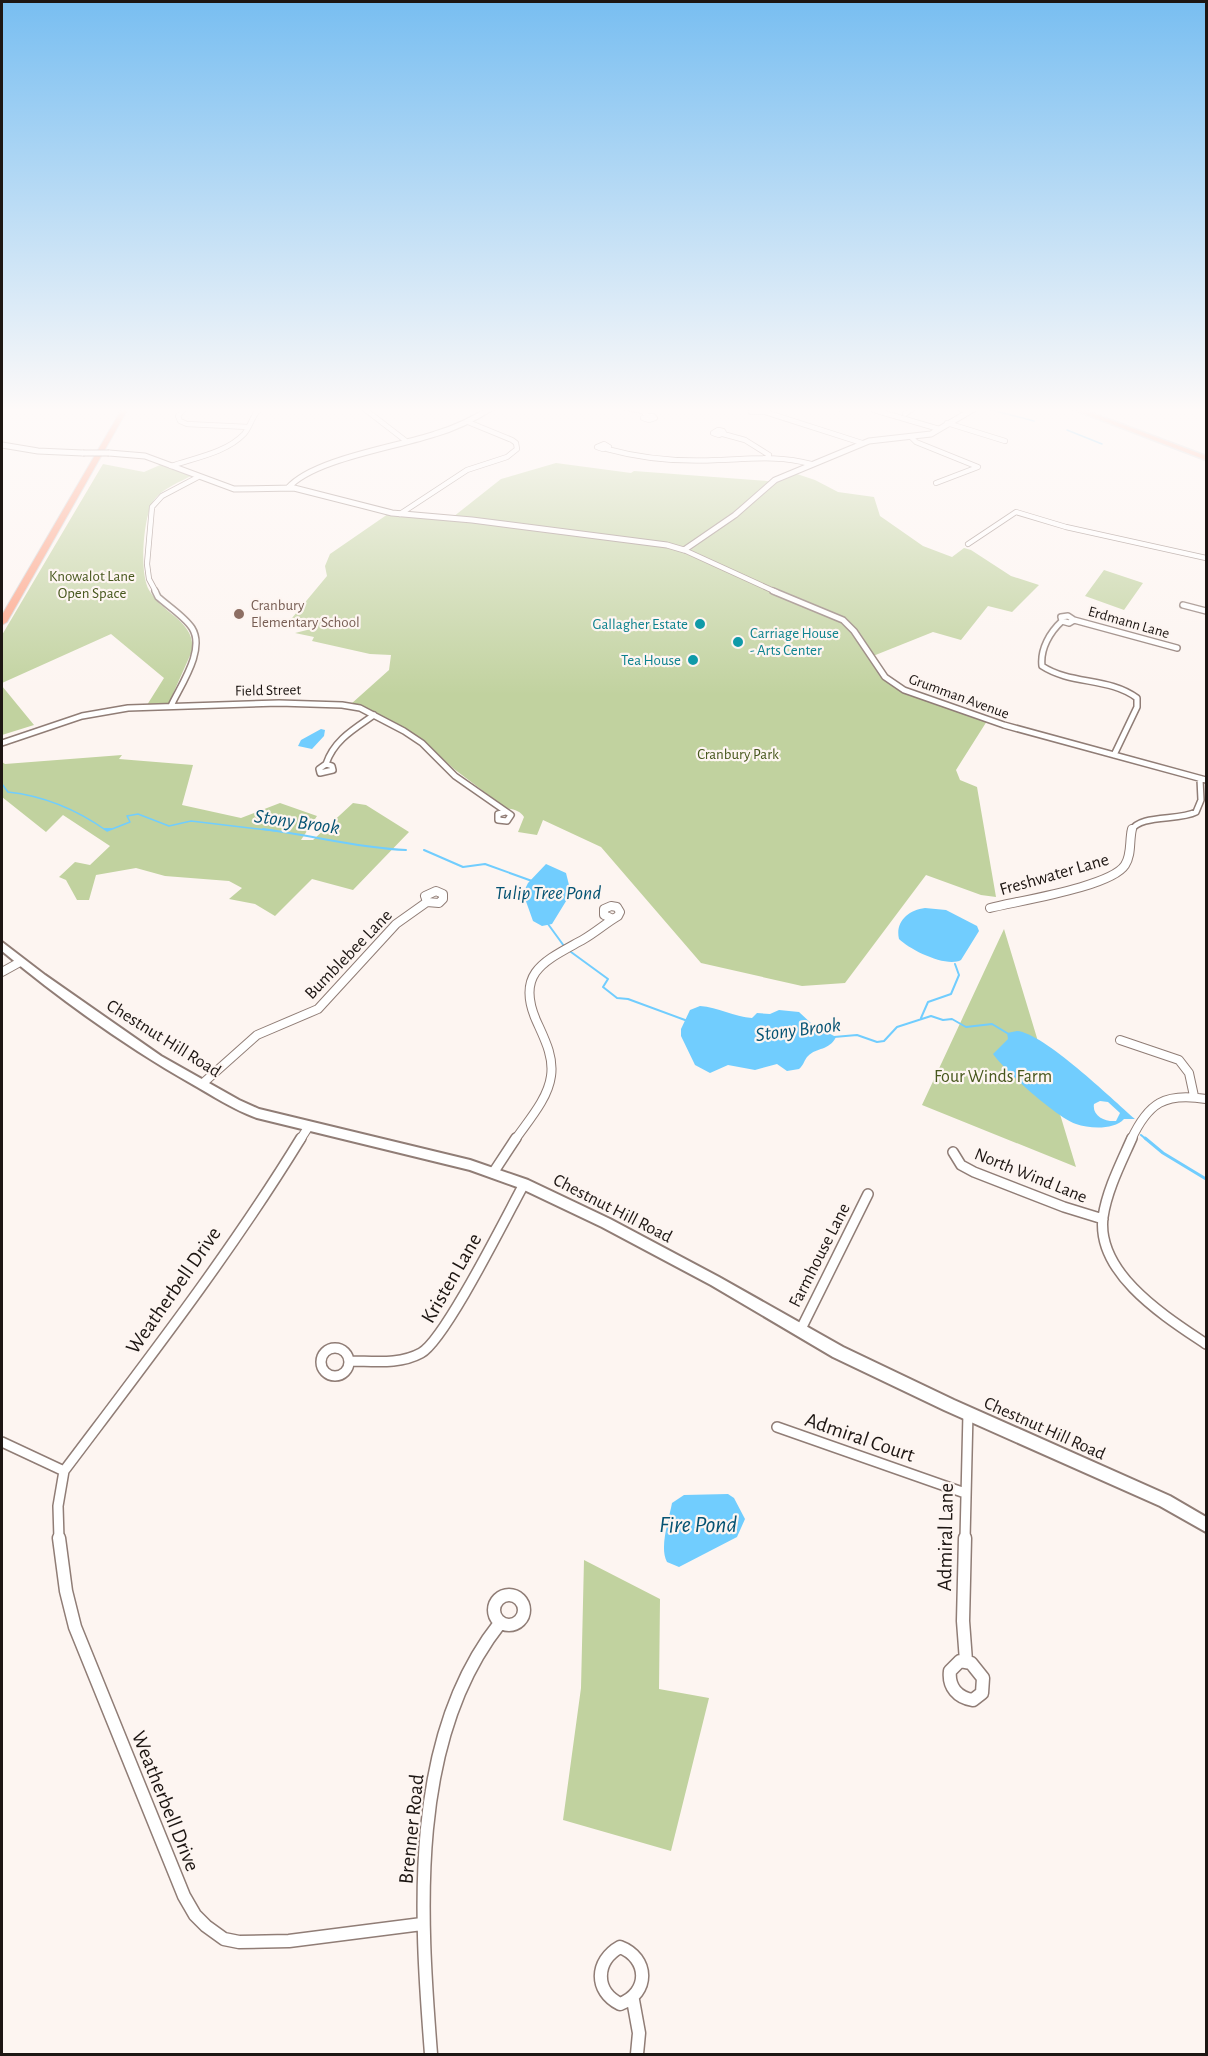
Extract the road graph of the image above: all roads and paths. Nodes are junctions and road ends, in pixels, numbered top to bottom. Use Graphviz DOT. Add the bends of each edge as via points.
graph roads {
  1 [pos="62,503"];
  2 [pos="71,503"];
  3 [pos="155,503"];
  4 [pos="349,503"];
  5 [pos="417,503"];
  6 [pos="749,503"];
  7 [pos="400,514"];
  8 [pos="968,544"];
  9 [pos="684,550"];
  10 [pos="1206,558"];
  11 [pos="2,605"];
  12 [pos="1183,605"];
  13 [pos="1206,611"];
  14 [pos="2,622"];
  15 [pos="1177,648"];
  16 [pos="171,706"];
  17 [pos="374,715"];
  18 [pos="2,742"];
  19 [pos="1114,755"];
  20 [pos="326,764"];
  21 [pos="1203,780"];
  22 [pos="506,812"];
  23 [pos="427,902"];
  24 [pos="990,908"];
  25 [pos="611,918"];
  26 [pos="2,946"];
  27 [pos="20,962"];
  28 [pos="2,972"];
  29 [pos="1120,1040"];
  30 [pos="202,1084"];
  31 [pos="1194,1096"];
  32 [pos="1206,1099"];
  33 [pos="309,1126"];
  34 [pos="953,1152"];
  35 [pos="493,1173"];
  36 [pos="524,1184"];
  37 [pos="868,1194"];
  38 [pos="1103,1219"];
  39 [pos="800,1330"];
  40 [pos="1206,1344"];
  41 [pos="349,1362"];
  42 [pos="968,1413"];
  43 [pos="777,1427"];
  44 [pos="2,1442"];
  45 [pos="64,1471"];
  46 [pos="965,1493"];
  47 [pos="1206,1525"];
  48 [pos="500,1623"];
  49 [pos="966,1661"];
  50 [pos="422,1924"];
  51 [pos="633,2000"];
  52 [pos="431,2055"];
  53 [pos="637,2055"];
  1 -- 11 [label="highway"];
  2 -- 14 [label="highway"];
  3 -- 16 [label="street" via="148,579 158,597 192,627 197,640 196,651"];
  4 -- 7 [label="street, Grumman Avenue"];
  5 -- 7 [label="street"];
  6 -- 9 [label="street"];
  7 -- 9 [label="street, Grumman Avenue" via="472,520"];
  8 -- 10 [label="street" via="1016,512"];
  9 -- 19 [label="street, Grumman Avenue" via="843,620 885,678 904,690 990,721"];
  12 -- 13 [label="street"];
  15 -- 19 [label="street, Erdmann Lane" via="1074,620 1062,621 1050,636 1041,657 1042,666 1056,675 1120,688 1137,698 1137,708"];
  16 -- 17 [label="street, Field Street" via="331,704 360,708"];
  16 -- 18 [label="street, Field Street" via="93,713"];
  17 -- 20 [label="street" via="333,746"];
  17 -- 22 [label="street, Field Street" via="422,743 455,776"];
  19 -- 21 [label="street, Grumman Avenue"];
  21 -- 24 [label="street, Freshwater Lane" via="1196,812 1132,827 1131,853 1119,872 1052,894"];
  23 -- 30 [label="street, Bumblebee Lane" via="396,924 318,1009 254,1037"];
  25 -- 35 [label="street" via="534,973 528,1002 550,1052 551,1077 541,1102"];
  26 -- 27 [label="main road, Chestnut Hill Road"];
  27 -- 28 [label="street"];
  27 -- 30 [label="main road, Chestnut Hill Road" via="157,1059"];
  29 -- 31 [label="street" via="1179,1060 1189,1073"];
  30 -- 33 [label="main road, Chestnut Hill Road" via="258,1113"];
  31 -- 32 [label="street"];
  31 -- 38 [label="street" via="1166,1099 1140,1121"];
  33 -- 35 [label="main road, Chestnut Hill Road"];
  33 -- 45 [label="street, Weatherbell Drive" via="165,1337"];
  34 -- 38 [label="street, North Wind Lane" via="961,1164 974,1172 1064,1208"];
  35 -- 36 [label="main road, Chestnut Hill Road"];
  36 -- 39 [label="main road, Chestnut Hill Road" via="606,1223"];
  36 -- 41 [label="street, Kristen Lane" via="434,1343 401,1361"];
  37 -- 39 [label="street, Farmhouse Lane"];
  38 -- 40 [label="street" via="1112,1258 1131,1284"];
  39 -- 42 [label="main road, Chestnut Hill Road"];
  42 -- 46 [label="street, Admiral Lane"];
  42 -- 47 [label="main road, Chestnut Hill Road" via="1166,1501"];
  43 -- 46 [label="street, Admiral Court"];
  44 -- 45 [label="street"];
  45 -- 50 [label="street, Weatherbell Drive" via="59,1483 59,1545 66,1596 75,1627 190,1910 226,1940 242,1942"];
  46 -- 49 [label="street, Admiral Lane"];
  48 -- 50 [label="street, Brenner Road" via="473,1659 458,1691 440,1753 427,1820"];
  50 -- 52 [label="street, Brenner Road"];
  51 -- 53 [label="street" via="639,2033"];
}
